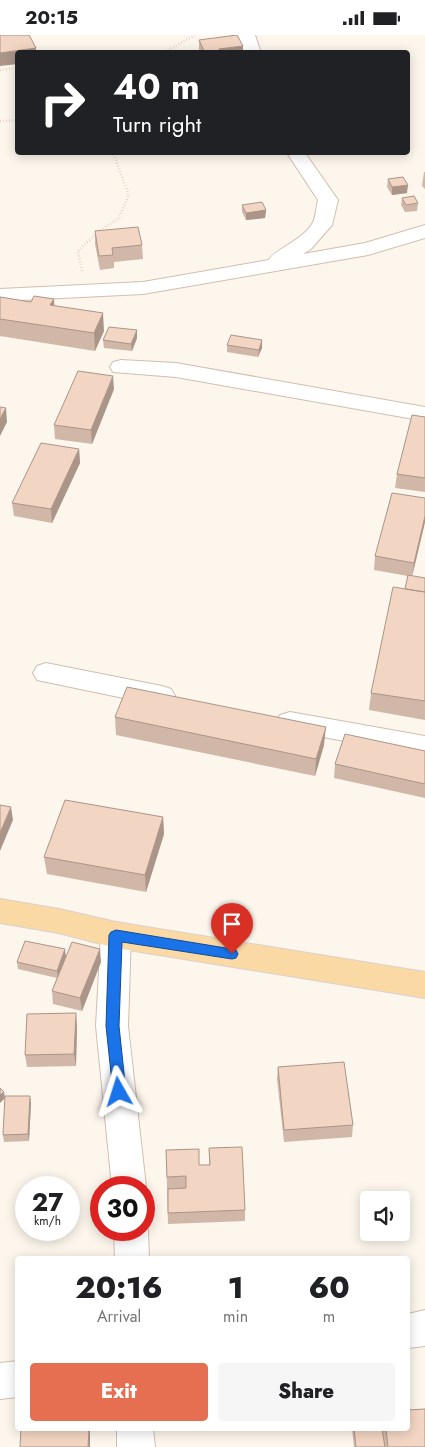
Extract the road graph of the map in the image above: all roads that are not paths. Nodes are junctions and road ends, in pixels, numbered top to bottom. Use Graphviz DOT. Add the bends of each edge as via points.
graph roads {
  1 [pos="246,35"];
  2 [pos="251,50"];
  3 [pos="297,155"];
  4 [pos="425,231"];
  5 [pos="264,267"];
  6 [pos="0,295"];
  7 [pos="121,367"];
  8 [pos="425,414"];
  9 [pos="46,673"];
  10 [pos="190,702"];
  11 [pos="266,717"];
  12 [pos="425,746"];
  13 [pos="0,911"];
  14 [pos="116,935"];
  15 [pos="425,985"];
  16 [pos="129,1176"];
  17 [pos="131,1241"];
  18 [pos="132,1256"];
  19 [pos="425,1329"];
  20 [pos="410,1331"];
  21 [pos="15,1379"];
  22 [pos="0,1381"];
  23 [pos="135,1431"];
  24 [pos="136,1447"];
  1 -- 2 [label="street"];
  3 -- 5 [label="street" via="328,200 322,225 304,245"];
  4 -- 5 [label="street" via="368,249"];
  5 -- 6 [label="street" via="143,288"];
  7 -- 8 [label="street" via="176,370"];
  9 -- 10 [label="street"];
  11 -- 12 [label="street"];
  13 -- 14 [label="main road"];
  14 -- 15 [label="main road"];
  14 -- 16 [label="street" via="112,1026"];
  17 -- 18 [label="street"];
  19 -- 20 [label="street"];
  21 -- 22 [label="street"];
  23 -- 24 [label="street"];
}
